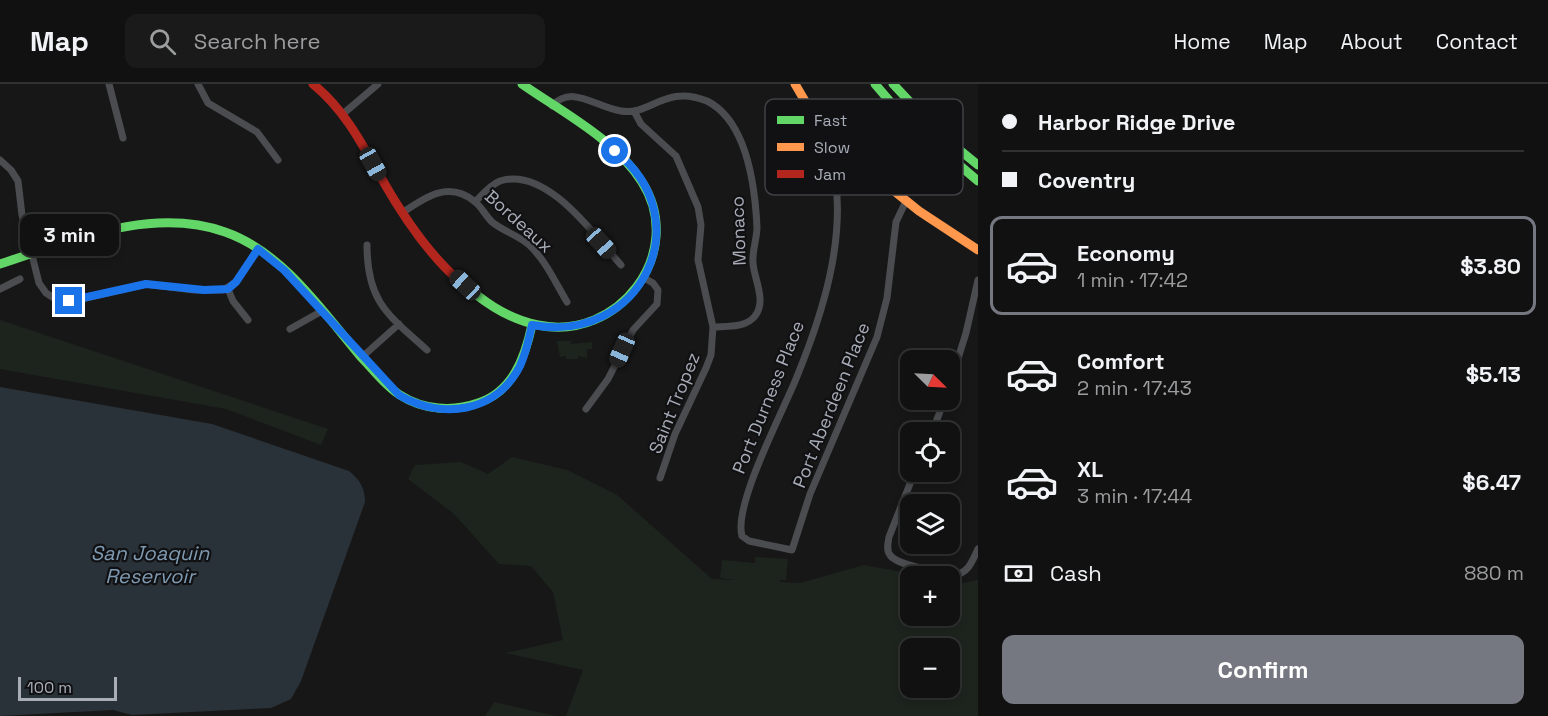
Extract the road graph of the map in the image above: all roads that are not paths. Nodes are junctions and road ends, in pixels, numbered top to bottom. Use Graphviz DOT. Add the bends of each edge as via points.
graph roads {
  1 [pos="109,84"];
  2 [pos="198,84"];
  3 [pos="314,84"];
  4 [pos="378,84"];
  5 [pos="522,84"];
  6 [pos="795,84"];
  7 [pos="875,84"];
  8 [pos="893,84"];
  9 [pos="804,99"];
  10 [pos="888,99"];
  11 [pos="907,99"];
  12 [pos="552,106"];
  13 [pos="634,111"];
  14 [pos="344,113"];
  15 [pos="123,138"];
  16 [pos="963,153"];
  17 [pos="0,160"];
  18 [pos="278,160"];
  19 [pos="978,165"];
  20 [pos="963,168"];
  21 [pos="978,181"];
  22 [pos="837,195"];
  23 [pos="898,195"];
  24 [pos="906,201"];
  25 [pos="475,202"];
  26 [pos="402,213"];
  27 [pos="367,245"];
  28 [pos="258,249"];
  29 [pos="978,250"];
  30 [pos="32,254"];
  31 [pos="0,264"];
  32 [pos="621,265"];
  33 [pos="644,278"];
  34 [pos="20,279"];
  35 [pos="978,280"];
  36 [pos="0,288"];
  37 [pos="228,289"];
  38 [pos="567,302"];
  39 [pos="322,311"];
  40 [pos="248,320"];
  41 [pos="399,324"];
  42 [pos="532,325"];
  43 [pos="713,327"];
  44 [pos="290,329"];
  45 [pos="427,350"];
  46 [pos="960,352"];
  47 [pos="362,357"];
  48 [pos="586,409"];
  49 [pos="660,478"];
  50 [pos="910,482"];
  51 [pos="978,549"];
  52 [pos="792,550"];
  1 -- 15 [label="street"];
  2 -- 18 [label="street" via="208,103 257,132"];
  3 -- 14 [label="street"];
  4 -- 14 [label="street"];
  5 -- 12 [label="street"];
  6 -- 9 [label="street, Port Durness Place"];
  7 -- 10 [label="street"];
  8 -- 11 [label="street"];
  12 -- 13 [label="street" via="561,95 570,93 615,110"];
  12 -- 33 [label="street" via="623,157 643,181 656,225 654,251"];
  13 -- 43 [label="street, Saint Tropez" via="641,124 676,156 698,207 698,260"];
  13 -- 43 [label="street, Monaco" via="671,95 698,97 720,110 745,153 757,226 753,259 760,305 745,324"];
  14 -- 26 [label="street"];
  16 -- 19 [label="street"];
  17 -- 30 [label="street" via="18,181"];
  20 -- 21 [label="street"];
  22 -- 52 [label="street, Port Durness Place" via="838,221 821,307 799,372 756,469 741,523 744,539"];
  23 -- 24 [label="street"];
  24 -- 29 [label="street"];
  24 -- 52 [label="street, Port Aberdeen Place" via="896,222 890,278 877,337 810,494"];
  25 -- 26 [label="street, Bordeaux" via="457,192 440,192"];
  25 -- 32 [label="street" via="501,181 516,179 536,185 575,211"];
  25 -- 38 [label="street, Bordeaux" via="493,223 535,251"];
  26 -- 42 [label="street" via="441,261 475,294 505,314"];
  27 -- 41 [label="street" via="372,288 383,308"];
  28 -- 30 [label="street" via="220,230 170,222 128,226"];
  28 -- 37 [label="street"];
  28 -- 39 [label="street" via="284,270"];
  30 -- 31 [label="street"];
  30 -- 37 [label="street" via="43,289 63,301 146,284"];
  33 -- 42 [label="street" via="623,304 597,321 567,328"];
  33 -- 48 [label="street" via="658,290 657,304 633,330 608,379"];
  34 -- 36 [label="street"];
  35 -- 46 [label="street"];
  37 -- 40 [label="street"];
  39 -- 44 [label="street"];
  39 -- 47 [label="street"];
  41 -- 45 [label="street"];
  41 -- 47 [label="street"];
  42 -- 47 [label="street" via="525,354 513,377 488,400 460,410 434,410 410,402 389,387"];
  43 -- 49 [label="street, Saint Tropez" via="706,368 675,434"];
  50 -- 51 [label="street" via="887,548 895,560 962,574"];
}
